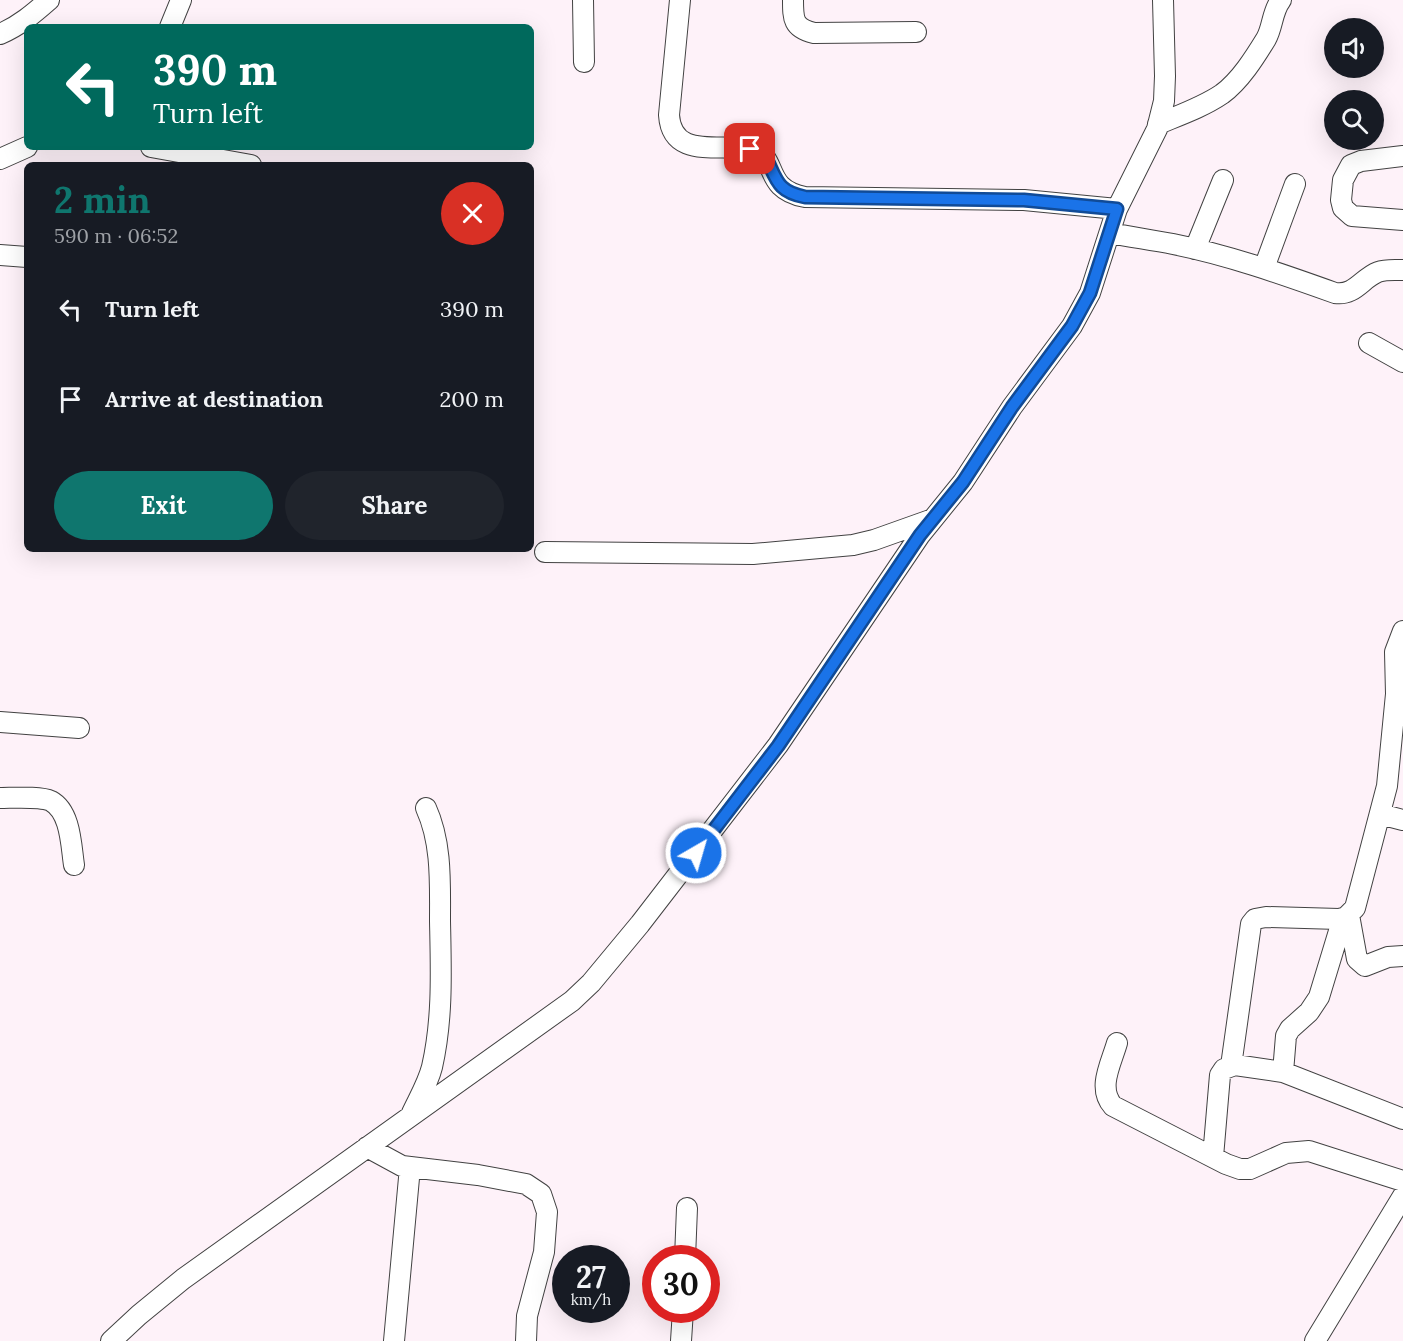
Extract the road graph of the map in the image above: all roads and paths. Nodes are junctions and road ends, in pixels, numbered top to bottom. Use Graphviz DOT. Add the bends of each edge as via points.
graph roads {
  1 [pos="49,0"];
  2 [pos="181,0"];
  3 [pos="583,0"];
  4 [pos="680,0"];
  5 [pos="793,0"];
  6 [pos="1163,0"];
  7 [pos="1281,0"];
  8 [pos="171,24"];
  9 [pos="916,32"];
  10 [pos="0,34"];
  11 [pos="584,62"];
  12 [pos="1158,124"];
  13 [pos="24,148"];
  14 [pos="157,150"];
  15 [pos="1403,156"];
  16 [pos="174,158"];
  17 [pos="0,159"];
  18 [pos="219,162"];
  19 [pos="1223,180"];
  20 [pos="1295,184"];
  21 [pos="1117,209"];
  22 [pos="1403,220"];
  23 [pos="1110,233"];
  24 [pos="1195,249"];
  25 [pos="0,255"];
  26 [pos="24,257"];
  27 [pos="1264,268"];
  28 [pos="1403,270"];
  29 [pos="1369,344"];
  30 [pos="1403,362"];
  31 [pos="933,519"];
  32 [pos="545,552"];
  33 [pos="1403,631"];
  34 [pos="0,722"];
  35 [pos="79,728"];
  36 [pos="0,798"];
  37 [pos="426,808"];
  38 [pos="1380,814"];
  39 [pos="1403,820"];
  40 [pos="74,866"];
  41 [pos="1346,916"];
  42 [pos="1403,956"];
  43 [pos="1117,1043"];
  44 [pos="1231,1066"];
  45 [pos="1283,1072"];
  46 [pos="412,1115"];
  47 [pos="1403,1119"];
  48 [pos="367,1147"];
  49 [pos="1213,1157"];
  50 [pos="410,1167"];
  51 [pos="1403,1181"];
  52 [pos="1403,1196"];
  53 [pos="687,1208"];
  54 [pos="686,1245"];
  55 [pos="682,1323"];
  56 [pos="111,1341"];
  57 [pos="394,1341"];
  58 [pos="526,1341"];
  59 [pos="681,1341"];
  60 [pos="1315,1341"];
  1 -- 10 [label="street" via="23,22"];
  2 -- 8 [label="street"];
  3 -- 11 [label="street"];
  4 -- 21 [label="street" via="669,126 683,143 750,149 764,154 778,185 805,197 1024,200"];
  5 -- 9 [label="street" via="793,18 805,31"];
  6 -- 12 [label="street" via="1164,101"];
  7 -- 12 [label="street" via="1266,38 1234,84 1206,104"];
  12 -- 21 [label="street"];
  13 -- 17 [label="street"];
  14 -- 16 [label="street"];
  15 -- 22 [label="street" via="1351,165 1343,180 1341,200 1352,216"];
  16 -- 18 [label="street"];
  19 -- 24 [label="street"];
  20 -- 27 [label="street"];
  21 -- 23 [label="street"];
  23 -- 24 [label="street"];
  23 -- 31 [label="street" via="1090,293 1072,326"];
  24 -- 27 [label="street"];
  25 -- 26 [label="street"];
  27 -- 28 [label="street" via="1343,294 1379,272"];
  29 -- 30 [label="street"];
  31 -- 32 [label="street" via="853,545 753,554"];
  31 -- 46 [label="street" via="778,746 591,983 572,1001"];
  33 -- 38 [label="street" via="1395,652 1391,753"];
  34 -- 35 [label="street"];
  36 -- 40 [label="street" via="44,799 60,809"];
  37 -- 46 [label="street" via="436,839 440,874 442,990 431,1070"];
  38 -- 39 [label="street"];
  38 -- 41 [label="street" via="1355,908"];
  41 -- 42 [label="street" via="1359,963 1365,966"];
  41 -- 44 [label="street" via="1266,917 1251,924"];
  41 -- 45 [label="street" via="1315,1004 1286,1036"];
  43 -- 49 [label="street" via="1105,1083 1107,1099 1113,1106"];
  44 -- 45 [label="street"];
  44 -- 49 [label="street" via="1220,1075"];
  45 -- 47 [label="street"];
  46 -- 48 [label="street"];
  48 -- 50 [label="street"];
  48 -- 56 [label="street" via="183,1279"];
  49 -- 51 [label="street" via="1240,1169 1286,1152 1309,1151"];
  50 -- 57 [label="street"];
  50 -- 58 [label="street" via="526,1184 541,1194 546,1212 544,1252 527,1316"];
  52 -- 60 [label="street"];
  53 -- 54 [label="street"];
  55 -- 59 [label="street"];
}
